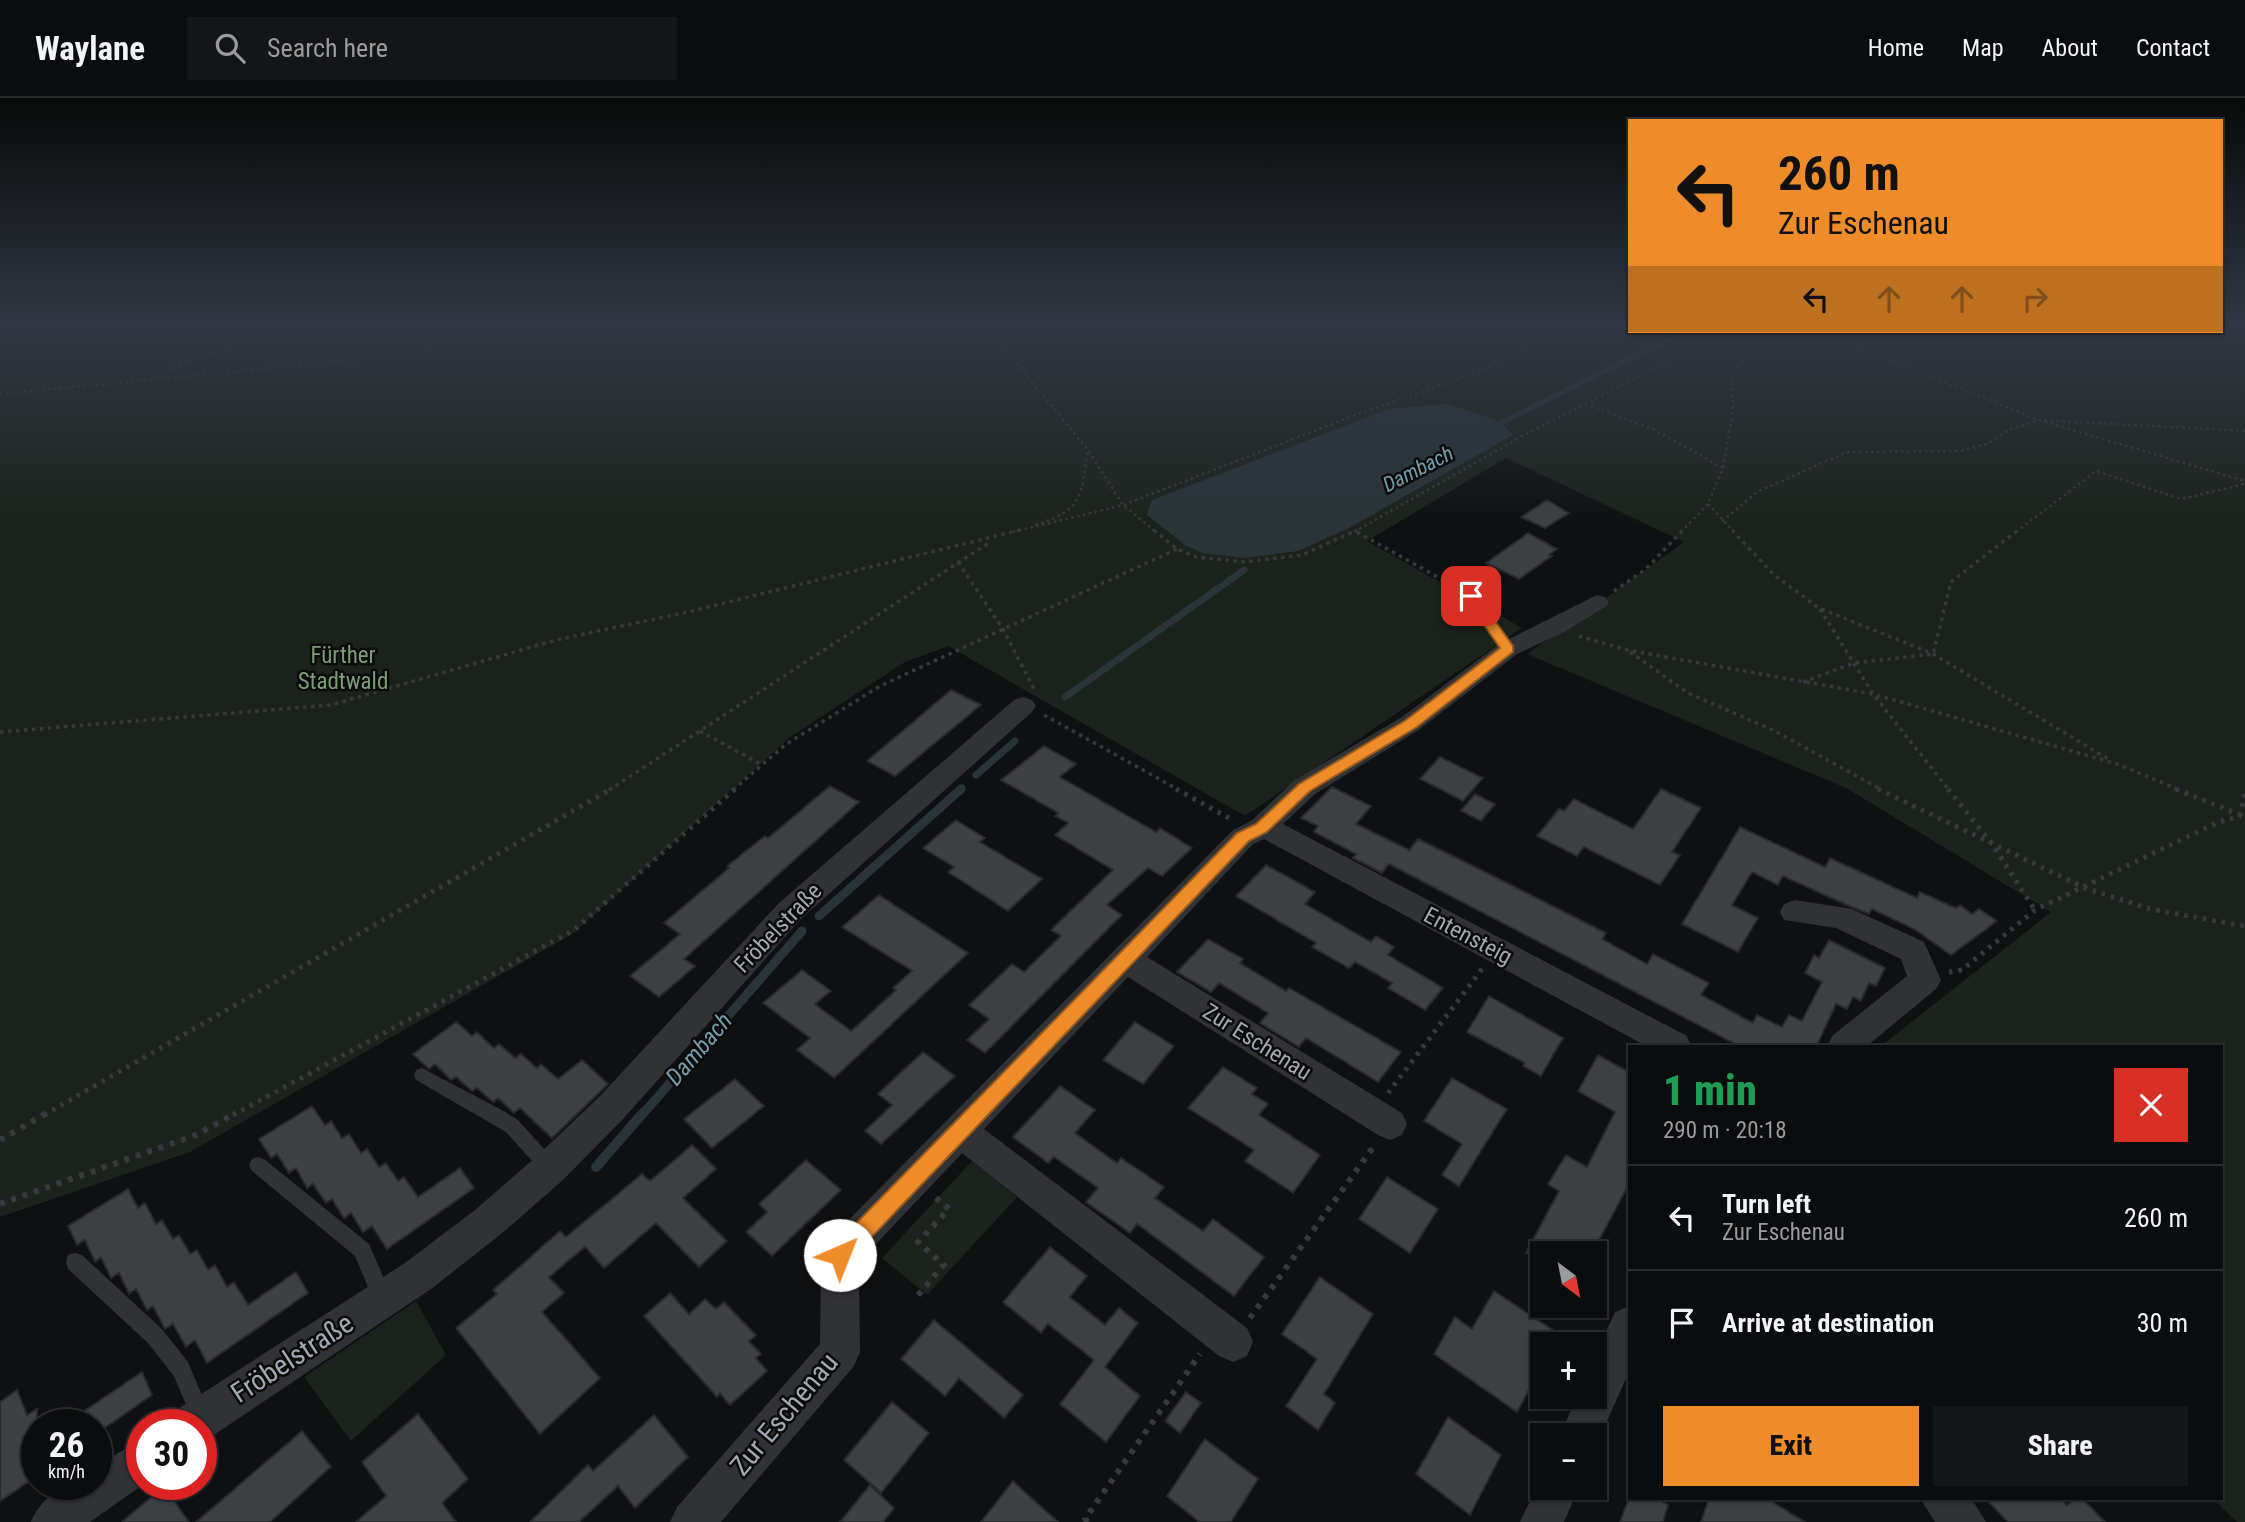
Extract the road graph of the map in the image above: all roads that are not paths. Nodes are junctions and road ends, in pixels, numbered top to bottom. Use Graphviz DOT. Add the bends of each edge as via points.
graph roads {
  1 [pos="1471,596"];
  2 [pos="1597,602"];
  3 [pos="1508,649"];
  4 [pos="1023,706"];
  5 [pos="1256,829"];
  6 [pos="1795,912"];
  7 [pos="1125,959"];
  8 [pos="1673,1045"];
  9 [pos="1845,1045"];
  10 [pos="422,1075"];
  11 [pos="1382,1119"];
  12 [pos="960,1131"];
  13 [pos="258,1165"];
  14 [pos="550,1168"];
  15 [pos="75,1262"];
  16 [pos="383,1298"];
  17 [pos="1628,1328"];
  18 [pos="1225,1335"];
  19 [pos="193,1409"];
  20 [pos="215,1409"];
  21 [pos="1586,1423"];
  22 [pos="126,1471"];
  23 [pos="1552,1500"];
  24 [pos="1944,1500"];
  25 [pos="53,1522"];
  26 [pos="692,1522"];
  27 [pos="1542,1522"];
  28 [pos="1964,1522"];
  1 -- 3 [label="lane"];
  2 -- 3 [label="street, Zur Eschenau"];
  3 -- 5 [label="street, Zur Eschenau" via="1411,723 1305,788"];
  4 -- 14 [label="street, Fröbelstraße" via="790,911 612,1107"];
  5 -- 7 [label="street, Zur Eschenau"];
  5 -- 8 [label="street, Entensteig" via="1281,834"];
  6 -- 9 [label="street" via="1842,917 1913,951 1925,980"];
  7 -- 11 [label="street, Zur Eschenau"];
  7 -- 12 [label="street, Zur Eschenau"];
  10 -- 14 [label="lane" via="512,1126"];
  12 -- 18 [label="street"];
  12 -- 26 [label="street, Zur Eschenau" via="840,1255 840,1352"];
  13 -- 16 [label="lane" via="362,1250"];
  14 -- 16 [label="street, Fröbelstraße" via="488,1222"];
  15 -- 19 [label="lane, Fröbelstraße" via="155,1336 181,1370"];
  16 -- 20 [label="street, Fröbelstraße"];
  17 -- 21 [label="street"];
  22 -- 25 [label="street"];
  23 -- 27 [label="street"];
  24 -- 28 [label="street"];
}
